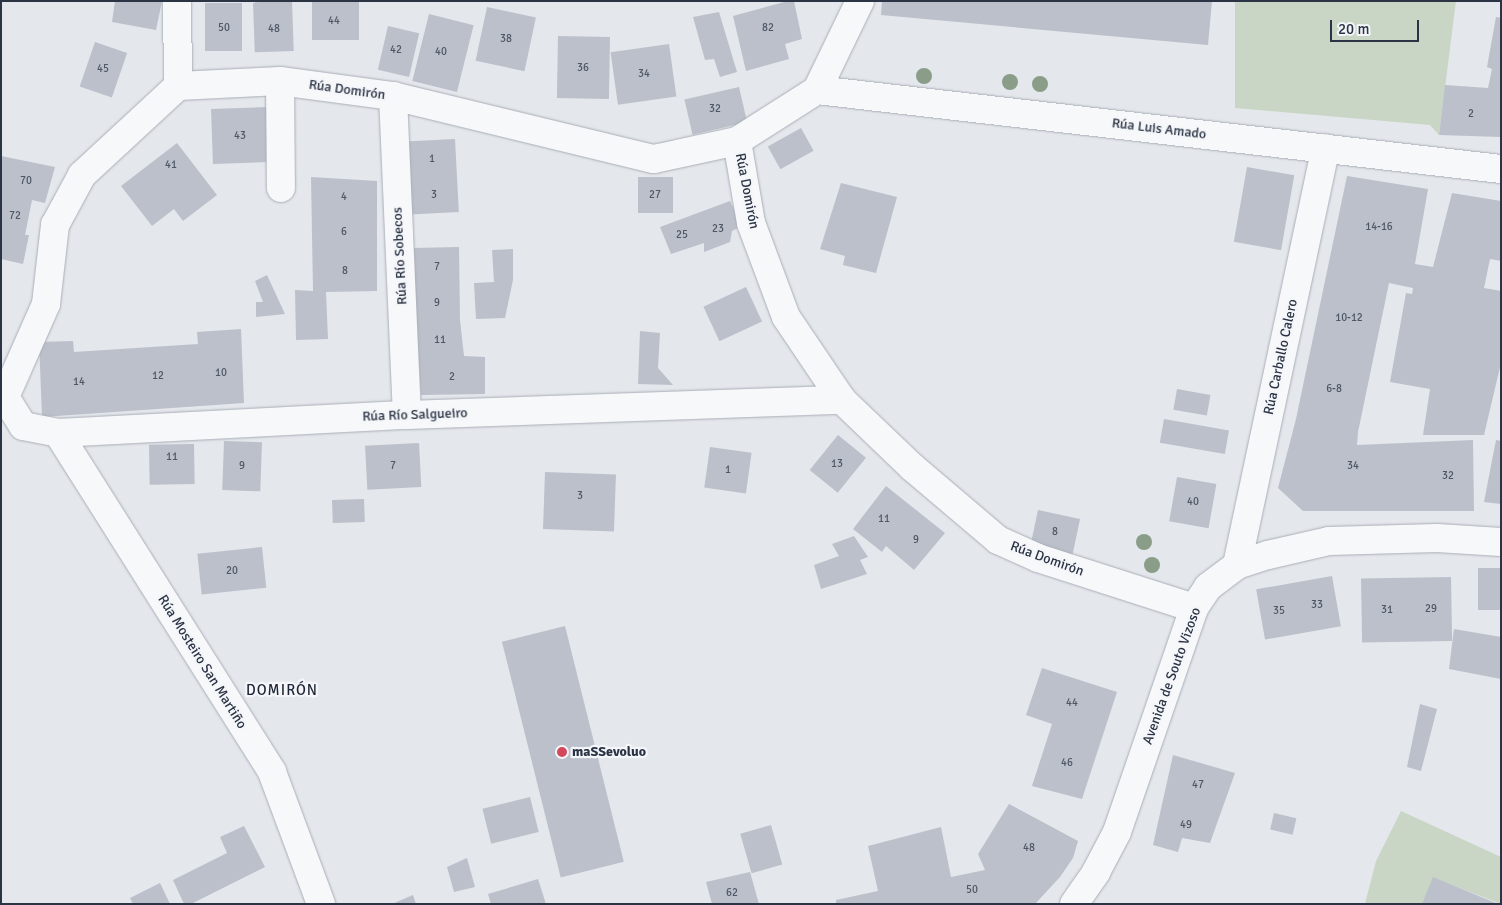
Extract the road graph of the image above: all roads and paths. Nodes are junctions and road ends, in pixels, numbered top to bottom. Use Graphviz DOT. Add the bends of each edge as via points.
graph roads {
  1 [pos="177,1"];
  2 [pos="860,1"];
  3 [pos="280,80"];
  4 [pos="178,86"];
  5 [pos="817,90"];
  6 [pos="393,96"];
  7 [pos="737,141"];
  8 [pos="1326,148"];
  9 [pos="1501,169"];
  10 [pos="282,188"];
  11 [pos="3,399"];
  12 [pos="842,400"];
  13 [pos="407,415"];
  14 [pos="58,433"];
  15 [pos="1501,542"];
  16 [pos="1237,565"];
  17 [pos="1194,608"];
  18 [pos="321,904"];
  19 [pos="1074,904"];
  1 -- 4 [label="street"];
  2 -- 5 [label="street"];
  3 -- 4 [label="street, Rúa Domirón"];
  3 -- 6 [label="street, Rúa Domirón"];
  3 -- 10 [label="street"];
  4 -- 11 [label="street" via="82,175 55,225 46,304"];
  5 -- 7 [label="street"];
  5 -- 8 [label="street, Rúa Luis Amado"];
  6 -- 7 [label="street, Rúa Domirón" via="654,159"];
  6 -- 13 [label="street, Rúa Río Sobecos"];
  7 -- 12 [label="street, Rúa Domirón" via="751,223 786,317"];
  8 -- 9 [label="street, Rúa Luis Amado"];
  8 -- 16 [label="street, Rúa Carballo Calero"];
  11 -- 14 [label="street, Rúa Río Salgueiro" via="23,426"];
  12 -- 13 [label="street, Rúa Río Salgueiro"];
  12 -- 17 [label="street, Rúa Domirón" via="912,467 998,540 1038,558"];
  13 -- 14 [label="street, Rúa Río Salgueiro"];
  14 -- 18 [label="street, Rúa Mosteiro San Martiño" via="272,772"];
  15 -- 16 [label="street, Avenida de Souto Vizoso" via="1437,538 1329,541"];
  16 -- 17 [label="street, Avenida de Souto Vizoso" via="1208,586"];
  17 -- 19 [label="street, Avenida de Souto Vizoso" via="1117,832"];
}
